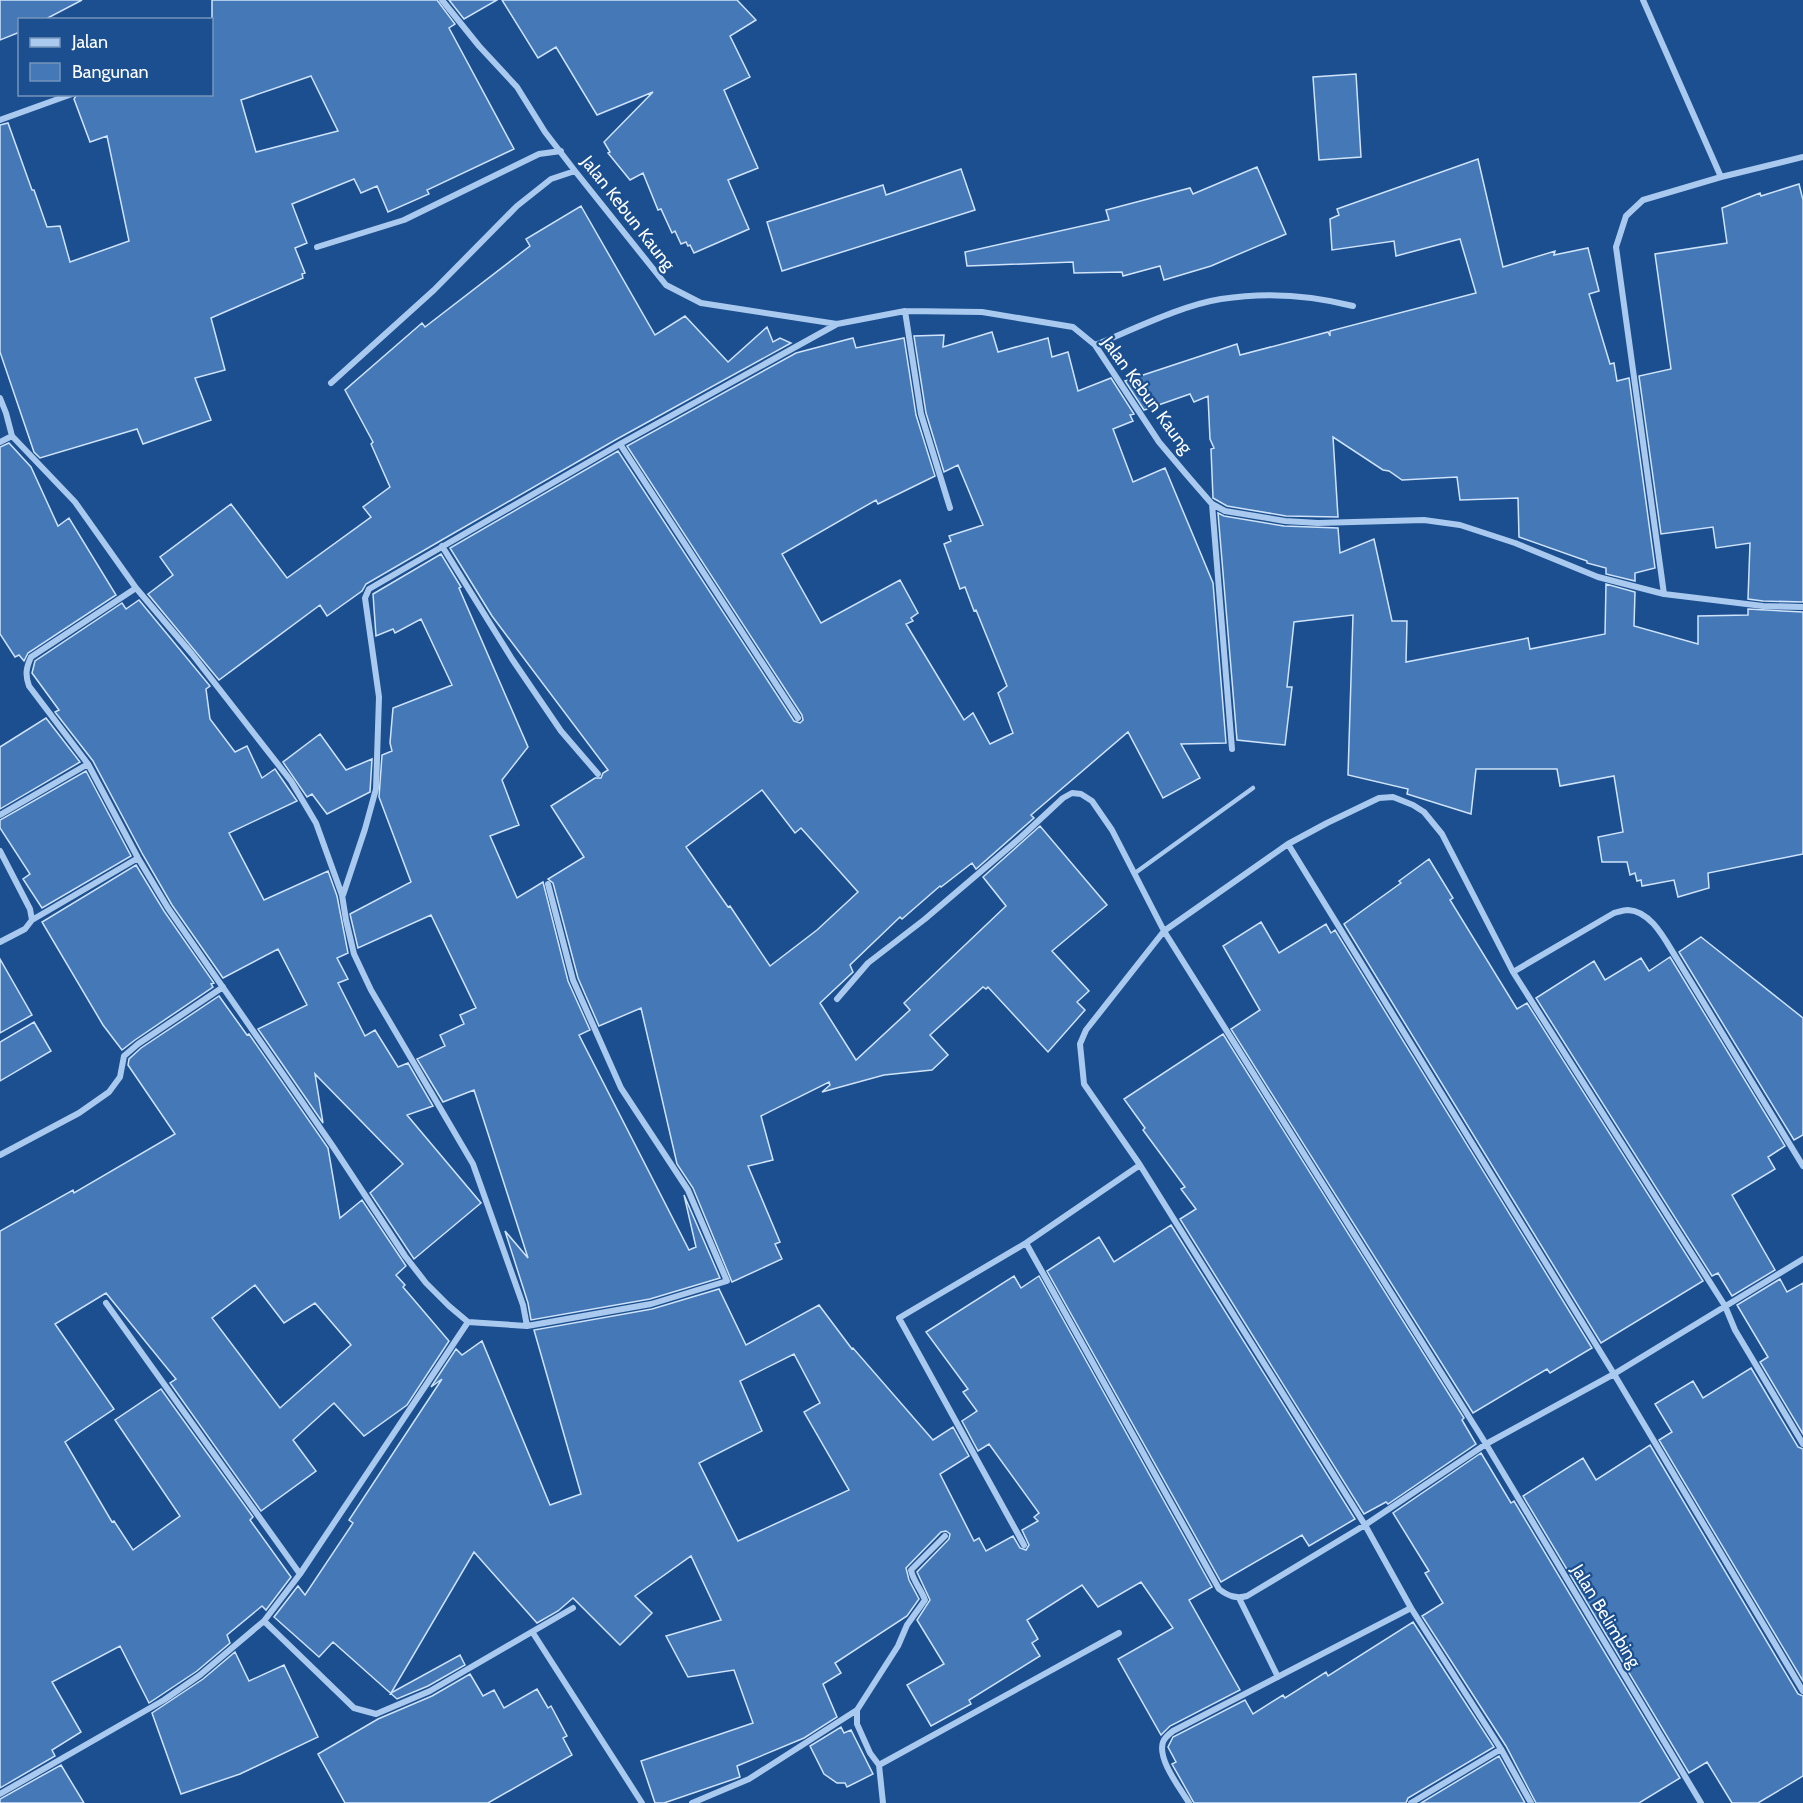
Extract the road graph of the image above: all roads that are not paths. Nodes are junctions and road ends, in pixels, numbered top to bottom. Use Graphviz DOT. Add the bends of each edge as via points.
graph roads {
  1 [pos="442,0"];
  2 [pos="1643,0"];
  3 [pos="66,96"];
  4 [pos="0,120"];
  5 [pos="561,151"];
  6 [pos="1803,157"];
  7 [pos="575,171"];
  8 [pos="1721,177"];
  9 [pos="318,247"];
  10 [pos="1353,306"];
  11 [pos="905,311"];
  12 [pos="837,324"];
  13 [pos="1095,345"];
  14 [pos="331,383"];
  15 [pos="0,398"];
  16 [pos="12,436"];
  17 [pos="0,442"];
  18 [pos="620,444"];
  19 [pos="1212,504"];
  20 [pos="950,508"];
  21 [pos="442,546"];
  22 [pos="136,588"];
  23 [pos="1664,594"];
  24 [pos="1803,607"];
  25 [pos="798,718"];
  26 [pos="1232,749"];
  27 [pos="87,764"];
  28 [pos="598,774"];
  29 [pos="1252,788"];
  30 [pos="0,815"];
  31 [pos="1288,844"];
  32 [pos="0,851"];
  33 [pos="138,858"];
  34 [pos="1135,873"];
  35 [pos="548,884"];
  36 [pos="342,895"];
  37 [pos="32,920"];
  38 [pos="1164,932"];
  39 [pos="0,942"];
  40 [pos="1513,972"];
  41 [pos="223,987"];
  42 [pos="837,999"];
  43 [pos="0,1155"];
  44 [pos="1140,1165"];
  45 [pos="1803,1166"];
  46 [pos="1026,1243"];
  47 [pos="1803,1259"];
  48 [pos="106,1303"];
  49 [pos="1725,1306"];
  50 [pos="468,1322"];
  51 [pos="528,1326"];
  52 [pos="1614,1374"];
  53 [pos="1486,1444"];
  54 [pos="1803,1444"];
  55 [pos="1365,1524"];
  56 [pos="945,1536"];
  57 [pos="1024,1545"];
  58 [pos="300,1574"];
  59 [pos="1239,1598"];
  60 [pos="573,1608"];
  61 [pos="1411,1608"];
  62 [pos="264,1620"];
  63 [pos="533,1633"];
  64 [pos="1119,1633"];
  65 [pos="1278,1677"];
  66 [pos="1803,1691"];
  67 [pos="857,1710"];
  68 [pos="1501,1749"];
  69 [pos="879,1764"];
  70 [pos="0,1794"];
  71 [pos="642,1803"];
  72 [pos="692,1803"];
  73 [pos="883,1803"];
  74 [pos="1189,1803"];
  75 [pos="1411,1803"];
  76 [pos="1531,1803"];
  77 [pos="1701,1803"];
  1 -- 5 [label="street, Jalan Kebun Kaung" via="517,87"];
  2 -- 8 [label="street"];
  3 -- 4 [label="street"];
  5 -- 7 [label="street, Jalan Kebun Kaung"];
  5 -- 9 [label="street" via="539,154 404,220"];
  6 -- 8 [label="street"];
  7 -- 12 [label="street, Jalan Kebun Kaung" via="666,285 701,303"];
  7 -- 14 [label="street" via="551,179 517,206 434,290"];
  8 -- 23 [label="street" via="1643,200 1626,216 1617,247"];
  10 -- 13 [label="street" via="1293,296 1220,299"];
  11 -- 12 [label="street, Jalan Kebun Kaung"];
  11 -- 13 [label="street, Jalan Kebun Kaung" via="982,312 1073,327"];
  11 -- 20 [label="street" via="921,414"];
  12 -- 18 [label="street"];
  13 -- 19 [label="street, Jalan Kebun Kaung" via="1158,442"];
  15 -- 16 [label="street"];
  16 -- 17 [label="street"];
  16 -- 22 [label="street" via="75,502"];
  18 -- 21 [label="street"];
  18 -- 25 [label="street"];
  19 -- 23 [label="street" via="1225,511 1285,521 1424,519 1460,525 1598,577"];
  19 -- 26 [label="street"];
  21 -- 28 [label="street" via="561,731"];
  21 -- 36 [label="street" via="380,581 364,598 380,697 376,789"];
  22 -- 27 [label="street" via="31,657 26,667 29,686"];
  22 -- 36 [label="street" via="291,781 316,823"];
  23 -- 24 [label="street"];
  27 -- 30 [label="street"];
  27 -- 33 [label="street"];
  29 -- 34 [label="lane"];
  31 -- 38 [label="street"];
  31 -- 40 [label="street" via="1379,798 1393,797 1413,805 1442,834"];
  31 -- 52 [label="street"];
  32 -- 37 [label="street"];
  33 -- 37 [label="street"];
  33 -- 41 [label="street"];
  34 -- 38 [label="street, Jalan Belimbing"];
  34 -- 42 [label="street, Jalan Belimbing" via="1092,801 1072,793 868,963"];
  35 -- 51 [label="street" via="573,980 621,1088 688,1190 726,1281 651,1304"];
  36 -- 51 [label="street" via="354,954 371,990 473,1164"];
  37 -- 39 [label="street" via="25,929"];
  38 -- 44 [label="street" via="1086,1030 1080,1044 1084,1083"];
  38 -- 53 [label="street, Jalan Belimbing"];
  40 -- 45 [label="street" via="1614,913 1629,910 1643,915 1677,959"];
  40 -- 49 [label="street"];
  41 -- 43 [label="street" via="124,1056 120,1077 109,1092 79,1113"];
  41 -- 50 [label="street" via="405,1256 426,1283"];
  44 -- 46 [label="street"];
  44 -- 55 [label="street"];
  46 -- 57 [label="street" via="899,1318"];
  46 -- 59 [label="street" via="1219,1589"];
  47 -- 49 [label="street"];
  48 -- 58 [label="street"];
  49 -- 52 [label="street"];
  49 -- 54 [label="street"];
  50 -- 51 [label="street"];
  50 -- 58 [label="street"];
  52 -- 53 [label="street"];
  52 -- 66 [label="street"];
  53 -- 55 [label="street"];
  53 -- 77 [label="street, Jalan Belimbing"];
  55 -- 59 [label="street"];
  55 -- 61 [label="street"];
  56 -- 67 [label="street" via="911,1570 925,1600"];
  58 -- 62 [label="street"];
  59 -- 65 [label="street"];
  60 -- 63 [label="street"];
  61 -- 65 [label="street"];
  61 -- 68 [label="street"];
  62 -- 63 [label="street" via="354,1708 376,1714 430,1691"];
  62 -- 70 [label="street" via="173,1694"];
  63 -- 71 [label="street"];
  64 -- 69 [label="street"];
  65 -- 74 [label="street" via="1164,1739 1161,1750 1168,1769"];
  67 -- 69 [label="street" via="857,1724"];
  67 -- 72 [label="street" via="749,1779"];
  68 -- 75 [label="street"];
  68 -- 76 [label="street"];
  69 -- 73 [label="street"];
}
